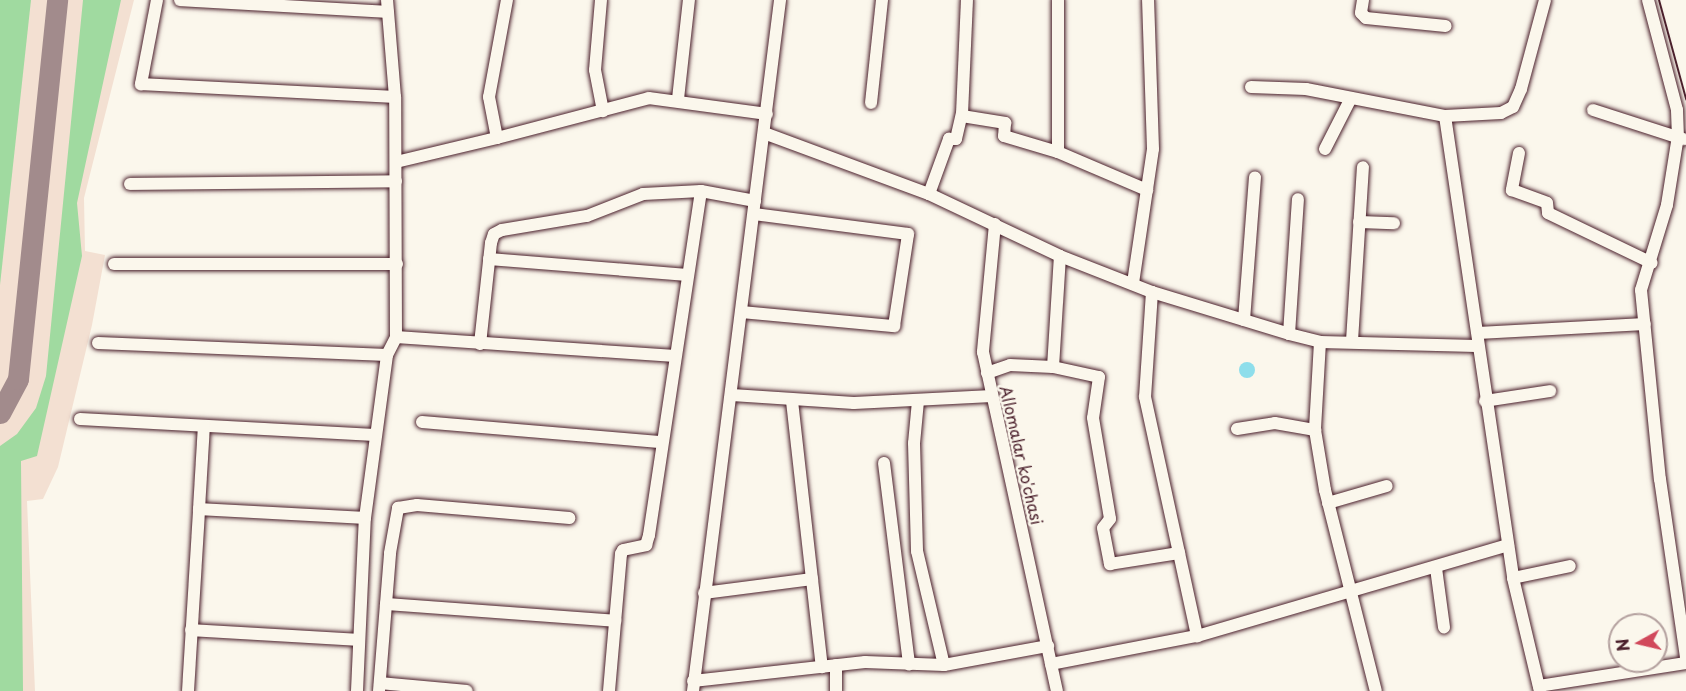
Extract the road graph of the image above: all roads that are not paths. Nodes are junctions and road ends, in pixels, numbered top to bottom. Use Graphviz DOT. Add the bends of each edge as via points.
graph roads {
  1 [pos="157,0"];
  2 [pos="180,0"];
  3 [pos="507,0"];
  4 [pos="601,0"];
  5 [pos="689,0"];
  6 [pos="780,0"];
  7 [pos="882,0"];
  8 [pos="967,0"];
  9 [pos="1058,0"];
  10 [pos="1148,0"];
  11 [pos="1363,0"];
  12 [pos="1545,0"];
  13 [pos="1648,0"];
  14 [pos="388,6"];
  15 [pos="1446,26"];
  16 [pos="1251,87"];
  17 [pos="395,97"];
  18 [pos="1351,98"];
  19 [pos="678,99"];
  20 [pos="871,103"];
  21 [pos="1593,110"];
  22 [pos="603,111"];
  23 [pos="767,114"];
  24 [pos="962,116"];
  25 [pos="1444,116"];
  26 [pos="764,133"];
  27 [pos="497,138"];
  28 [pos="1682,139"];
  29 [pos="1325,149"];
  30 [pos="1058,152"];
  31 [pos="1519,153"];
  32 [pos="396,162"];
  33 [pos="1363,167"];
  34 [pos="1255,177"];
  35 [pos="396,181"];
  36 [pos="130,184"];
  37 [pos="1147,190"];
  38 [pos="701,191"];
  39 [pos="929,195"];
  40 [pos="1298,199"];
  41 [pos="755,201"];
  42 [pos="754,214"];
  43 [pos="1359,222"];
  44 [pos="1394,223"];
  45 [pos="995,224"];
  46 [pos="1060,256"];
  47 [pos="489,259"];
  48 [pos="1652,263"];
  49 [pos="114,264"];
  50 [pos="397,264"];
  51 [pos="687,275"];
  52 [pos="1132,283"];
  53 [pos="1152,292"];
  54 [pos="742,312"];
  55 [pos="1244,320"];
  56 [pos="1645,324"];
  57 [pos="1289,334"];
  58 [pos="396,337"];
  59 [pos="1477,340"];
  60 [pos="1352,341"];
  61 [pos="1320,342"];
  62 [pos="98,343"];
  63 [pos="480,344"];
  64 [pos="387,355"];
  65 [pos="675,356"];
  66 [pos="1053,367"];
  67 [pos="987,374"];
  68 [pos="1550,391"];
  69 [pos="732,394"];
  70 [pos="992,396"];
  71 [pos="918,400"];
  72 [pos="792,401"];
  73 [pos="1485,401"];
  74 [pos="80,419"];
  75 [pos="422,422"];
  76 [pos="204,426"];
  77 [pos="1237,429"];
  78 [pos="1315,430"];
  79 [pos="375,435"];
  80 [pos="662,442"];
  81 [pos="884,463"];
  82 [pos="1388,486"];
  83 [pos="1328,503"];
  84 [pos="199,509"];
  85 [pos="365,518"];
  86 [pos="569,518"];
  87 [pos="1508,545"];
  88 [pos="1179,553"];
  89 [pos="1570,566"];
  90 [pos="1436,567"];
  91 [pos="1513,578"];
  92 [pos="812,579"];
  93 [pos="1353,592"];
  94 [pos="704,593"];
  95 [pos="386,604"];
  96 [pos="615,621"];
  97 [pos="1444,627"];
  98 [pos="191,630"];
  99 [pos="1197,636"];
  100 [pos="359,640"];
  101 [pos="1048,646"];
  102 [pos="1686,658"];
  103 [pos="1686,663"];
  104 [pos="909,664"];
  105 [pos="1051,664"];
  106 [pos="836,665"];
  107 [pos="944,665"];
  108 [pos="822,667"];
  109 [pos="693,686"];
  110 [pos="379,687"];
  111 [pos="1539,689"];
  112 [pos="188,691"];
  113 [pos="357,691"];
  114 [pos="467,691"];
  115 [pos="609,691"];
  116 [pos="837,691"];
  117 [pos="1057,691"];
  118 [pos="1376,691"];
  1 -- 17 [label="street" via="141,84"];
  2 -- 14 [label="street"];
  3 -- 27 [label="street" via="489,97"];
  4 -- 22 [label="street" via="595,70"];
  5 -- 19 [label="street"];
  6 -- 23 [label="street"];
  7 -- 20 [label="street"];
  8 -- 24 [label="street"];
  9 -- 30 [label="street"];
  10 -- 37 [label="street" via="1153,149"];
  11 -- 15 [label="street" via="1361,13 1366,18"];
  12 -- 25 [label="street" via="1513,106 1502,113 1475,117"];
  13 -- 28 [label="street"];
  14 -- 17 [label="street"];
  16 -- 18 [label="street" via="1306,89"];
  17 -- 32 [label="street"];
  18 -- 25 [label="street"];
  18 -- 29 [label="street"];
  19 -- 22 [label="street" via="649,98"];
  19 -- 23 [label="street"];
  21 -- 28 [label="street"];
  22 -- 27 [label="street"];
  23 -- 26 [label="street"];
  24 -- 30 [label="street" via="1005,123 1004,136"];
  24 -- 39 [label="street" via="956,139 949,139"];
  25 -- 59 [label="street"];
  26 -- 39 [label="street"];
  26 -- 41 [label="street"];
  27 -- 32 [label="street"];
  28 -- 48 [label="street"];
  30 -- 37 [label="street"];
  31 -- 48 [label="street" via="1512,190 1547,203 1548,213"];
  32 -- 35 [label="street"];
  33 -- 43 [label="street"];
  34 -- 55 [label="street"];
  35 -- 36 [label="street"];
  35 -- 50 [label="street"];
  37 -- 52 [label="street"];
  38 -- 41 [label="street"];
  38 -- 47 [label="street" via="643,194 587,216 502,230 494,234"];
  38 -- 51 [label="street"];
  39 -- 45 [label="street"];
  40 -- 57 [label="street"];
  41 -- 42 [label="street"];
  42 -- 54 [label="street"];
  42 -- 54 [label="street" via="908,234 894,326"];
  43 -- 44 [label="street"];
  43 -- 60 [label="street"];
  45 -- 46 [label="street"];
  45 -- 67 [label="street, Allomalar ko'chasi" via="983,352"];
  46 -- 52 [label="street"];
  46 -- 66 [label="street"];
  47 -- 51 [label="street"];
  47 -- 63 [label="street"];
  48 -- 56 [label="street" via="1641,290"];
  49 -- 50 [label="street"];
  50 -- 58 [label="street"];
  51 -- 65 [label="street"];
  52 -- 53 [label="street"];
  53 -- 55 [label="street"];
  53 -- 88 [label="street" via="1145,397"];
  54 -- 69 [label="street"];
  55 -- 57 [label="street"];
  56 -- 59 [label="street"];
  56 -- 102 [label="street" via="1660,479"];
  57 -- 61 [label="street"];
  58 -- 63 [label="street"];
  58 -- 64 [label="street"];
  59 -- 60 [label="street"];
  59 -- 73 [label="street"];
  60 -- 61 [label="street"];
  61 -- 78 [label="street"];
  62 -- 64 [label="street"];
  63 -- 65 [label="street"];
  64 -- 79 [label="street"];
  65 -- 80 [label="street"];
  66 -- 67 [label="street" via="1010,364"];
  66 -- 88 [label="street" via="1099,377 1093,418 1110,519 1103,528 1110,564"];
  67 -- 70 [label="street, Allomalar ko'chasi"];
  68 -- 73 [label="street"];
  69 -- 72 [label="street"];
  69 -- 94 [label="street"];
  70 -- 71 [label="street"];
  70 -- 101 [label="street, Allomalar ko'chasi"];
  71 -- 72 [label="street"];
  71 -- 107 [label="street" via="914,443 917,551"];
  72 -- 92 [label="street"];
  73 -- 87 [label="street"];
  74 -- 76 [label="street"];
  75 -- 80 [label="street"];
  76 -- 79 [label="street"];
  76 -- 84 [label="street"];
  77 -- 78 [label="street" via="1275,423"];
  78 -- 83 [label="street"];
  79 -- 85 [label="street"];
  80 -- 96 [label="street" via="646,545 623,550 621,554"];
  81 -- 104 [label="street"];
  82 -- 83 [label="street"];
  83 -- 93 [label="street"];
  84 -- 85 [label="street"];
  84 -- 98 [label="street"];
  85 -- 100 [label="street"];
  86 -- 95 [label="street" via="417,505 398,508"];
  87 -- 90 [label="street"];
  87 -- 91 [label="street"];
  88 -- 99 [label="street"];
  89 -- 91 [label="street"];
  90 -- 93 [label="street"];
  90 -- 97 [label="street"];
  91 -- 111 [label="street"];
  92 -- 94 [label="street"];
  92 -- 108 [label="street"];
  93 -- 99 [label="street"];
  93 -- 118 [label="street"];
  94 -- 109 [label="street"];
  95 -- 96 [label="street"];
  95 -- 110 [label="street"];
  96 -- 115 [label="street"];
  98 -- 100 [label="street"];
  98 -- 112 [label="street"];
  99 -- 105 [label="street"];
  100 -- 113 [label="street"];
  101 -- 105 [label="street, Allomalar ko'chasi"];
  101 -- 107 [label="street"];
  103 -- 111 [label="street"];
  104 -- 106 [label="street"];
  104 -- 107 [label="street"];
  105 -- 117 [label="street, Allomalar ko'chasi"];
  106 -- 108 [label="street"];
  106 -- 116 [label="street"];
  108 -- 109 [label="street"];
  110 -- 114 [label="street"];
}
